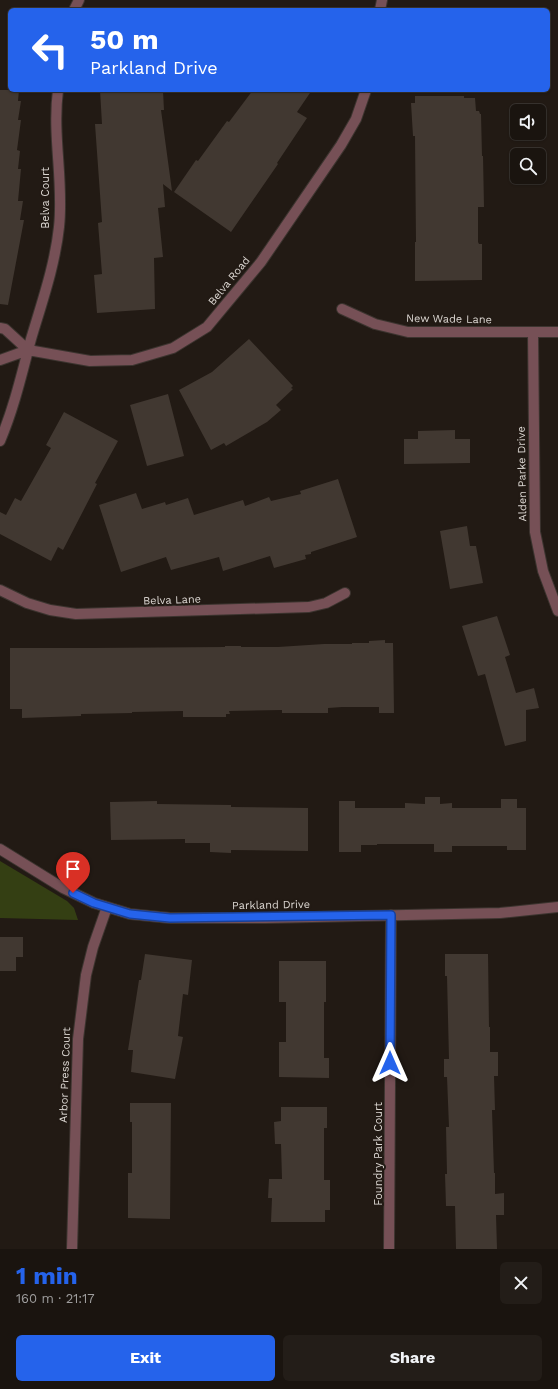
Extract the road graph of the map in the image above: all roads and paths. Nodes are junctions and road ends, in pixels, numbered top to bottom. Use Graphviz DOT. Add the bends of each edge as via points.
graph roads {
  1 [pos="58,92"];
  2 [pos="365,92"];
  3 [pos="342,309"];
  4 [pos="0,328"];
  5 [pos="533,332"];
  6 [pos="558,332"];
  7 [pos="28,350"];
  8 [pos="0,360"];
  9 [pos="0,440"];
  10 [pos="0,590"];
  11 [pos="346,593"];
  12 [pos="558,611"];
  13 [pos="0,849"];
  14 [pos="107,907"];
  15 [pos="558,907"];
  16 [pos="391,915"];
  17 [pos="72,1249"];
  18 [pos="389,1249"];
  1 -- 7 [label="street, Belva Court" via="56,133 59,226 53,261"];
  2 -- 7 [label="street, Belva Road" via="356,119 341,145 261,262 208,327 173,348 132,360 90,360"];
  3 -- 5 [label="street, New Wade Lane" via="375,324 408,332"];
  4 -- 7 [label="street" via="5,329"];
  5 -- 6 [label="street, New Wade Lane"];
  5 -- 12 [label="street, Alden Parke Drive" via="535,532 543,571"];
  7 -- 8 [label="street, Belva Road"];
  7 -- 9 [label="street" via="18,392"];
  10 -- 11 [label="street, Belva Lane" via="27,603 76,614 309,607 326,603"];
  13 -- 14 [label="street, Parkland Drive" via="63,888"];
  14 -- 16 [label="street, Parkland Drive" via="130,914 170,918"];
  14 -- 17 [label="street, Arbor Press Court" via="86,975 78,1039"];
  15 -- 16 [label="street, Parkland Drive" via="500,913"];
  16 -- 18 [label="street, Foundry Park Court"];
}
